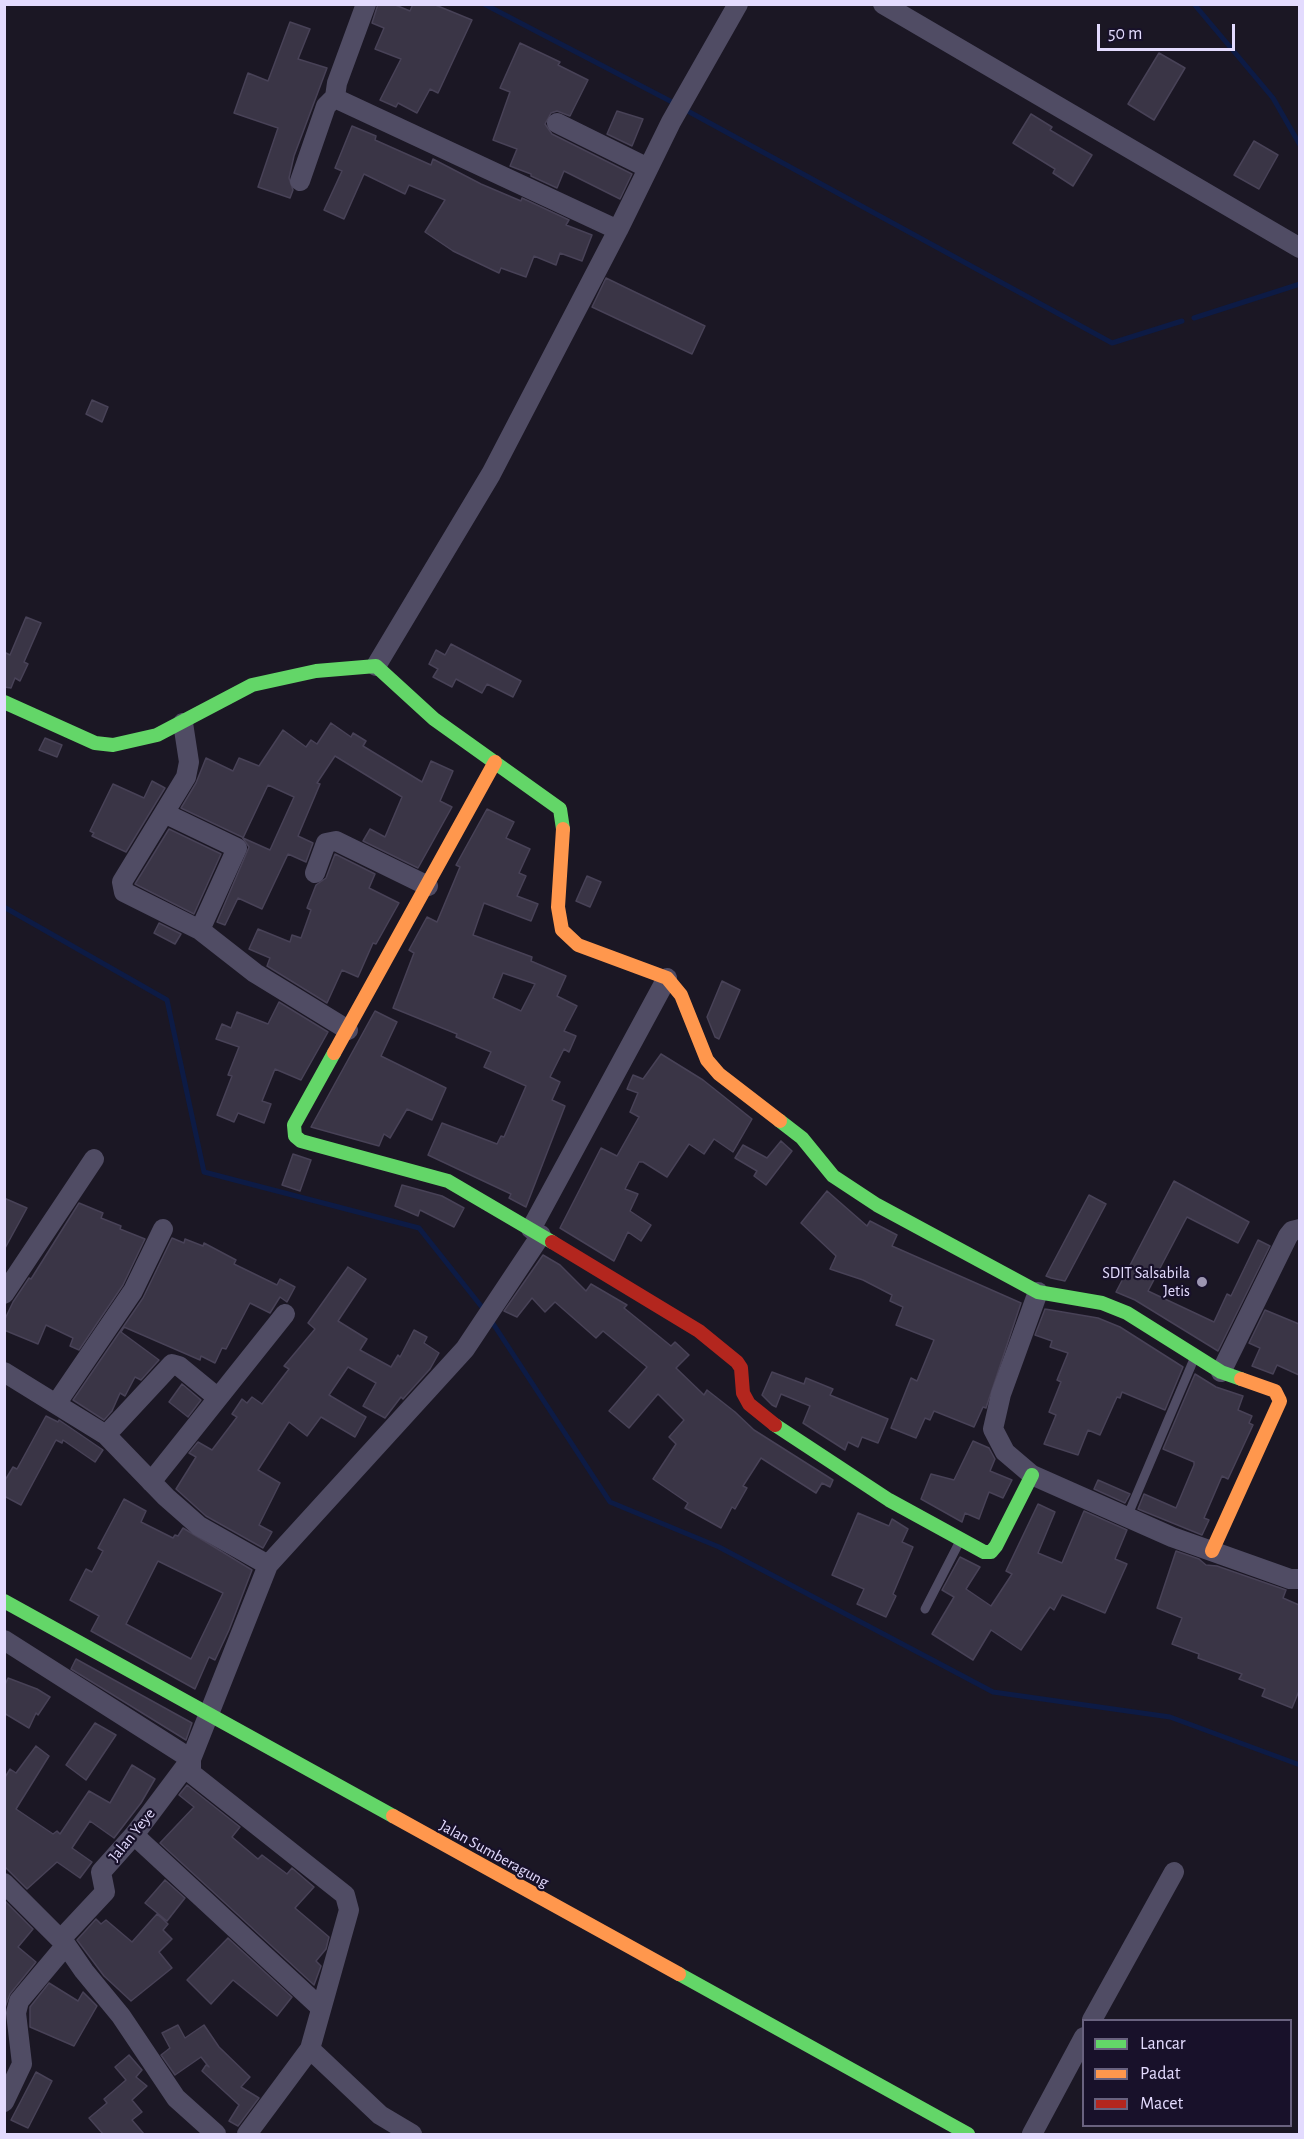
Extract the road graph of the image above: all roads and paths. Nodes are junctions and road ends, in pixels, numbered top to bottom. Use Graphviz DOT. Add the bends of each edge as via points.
graph roads {
  1 [pos="366,4"];
  2 [pos="738,4"];
  3 [pos="883,4"];
  4 [pos="335,97"];
  5 [pos="557,123"];
  6 [pos="648,168"];
  7 [pos="300,181"];
  8 [pos="618,231"];
  9 [pos="1299,248"];
  10 [pos="376,666"];
  11 [pos="4,702"];
  12 [pos="185,734"];
  13 [pos="495,762"];
  14 [pos="164,813"];
  15 [pos="315,873"];
  16 [pos="428,886"];
  17 [pos="200,930"];
  18 [pos="667,978"];
  19 [pos="348,1030"];
  20 [pos="94,1159"];
  21 [pos="163,1229"];
  22 [pos="1299,1229"];
  23 [pos="536,1232"];
  24 [pos="1038,1292"];
  25 [pos="4,1294"];
  26 [pos="285,1314"];
  27 [pos="1196,1356"];
  28 [pos="4,1372"];
  29 [pos="1221,1372"];
  30 [pos="218,1398"];
  31 [pos="56,1404"];
  32 [pos="106,1435"];
  33 [pos="1032,1475"];
  34 [pos="151,1482"];
  35 [pos="1127,1517"];
  36 [pos="961,1539"];
  37 [pos="1212,1551"];
  38 [pos="268,1565"];
  39 [pos="1299,1579"];
  40 [pos="5,1602"];
  41 [pos="925,1609"];
  42 [pos="4,1640"];
  43 [pos="210,1715"];
  44 [pos="191,1759"];
  45 [pos="134,1835"];
  46 [pos="1174,1872"];
  47 [pos="4,1883"];
  48 [pos="63,1942"];
  49 [pos="321,2008"];
  50 [pos="1093,2019"];
  51 [pos="1082,2039"];
  52 [pos="310,2049"];
  53 [pos="4,2102"];
  54 [pos="216,2134"];
  55 [pos="247,2134"];
  56 [pos="412,2134"];
  57 [pos="968,2134"];
  58 [pos="1032,2134"];
  1 -- 4 [label="street"];
  2 -- 6 [label="street"];
  3 -- 9 [label="street"];
  4 -- 7 [label="street" via="326,106"];
  4 -- 8 [label="street"];
  5 -- 6 [label="street"];
  6 -- 8 [label="street"];
  8 -- 10 [label="street" via="491,474"];
  10 -- 12 [label="street" via="316,671 252,685"];
  10 -- 13 [label="street" via="434,719"];
  11 -- 12 [label="street" via="103,745"];
  12 -- 14 [label="street" via="186,777"];
  13 -- 16 [label="street"];
  13 -- 18 [label="street" via="560,809 563,825 558,907 562,930 578,945"];
  14 -- 17 [label="street" via="237,849"];
  14 -- 17 [label="street" via="122,888"];
  15 -- 16 [label="street" via="326,843 336,841"];
  16 -- 19 [label="street"];
  17 -- 19 [label="street" via="255,973"];
  18 -- 23 [label="street"];
  18 -- 24 [label="street" via="681,995 707,1060 719,1074 802,1138 833,1176 877,1205"];
  19 -- 23 [label="street" via="294,1125 295,1136 301,1141 448,1181"];
  20 -- 25 [label="street"];
  21 -- 31 [label="street" via="133,1291"];
  22 -- 29 [label="street" via="1288,1236"];
  23 -- 36 [label="street" via="699,1331 737,1362 743,1393 762,1417 889,1500"];
  23 -- 38 [label="street" via="465,1349"];
  24 -- 27 [label="street" via="1102,1303 1127,1313"];
  24 -- 33 [label="street" via="1001,1394 993,1429 1005,1452"];
  26 -- 30 [label="street"];
  27 -- 29 [label="street"];
  27 -- 35 [label="lane"];
  28 -- 31 [label="street"];
  29 -- 37 [label="street" via="1275,1391 1280,1401"];
  30 -- 32 [label="street" via="172,1364"];
  30 -- 34 [label="street"];
  31 -- 32 [label="street"];
  32 -- 34 [label="street"];
  33 -- 35 [label="street"];
  33 -- 36 [label="street" via="991,1552"];
  34 -- 38 [label="street" via="199,1526"];
  35 -- 37 [label="street"];
  36 -- 41 [label="lane"];
  37 -- 39 [label="street"];
  38 -- 43 [label="street, Jalan Yeye"];
  40 -- 43 [label="street, Jalan Sumberagung"];
  42 -- 44 [label="street"];
  43 -- 44 [label="street, Jalan Yeye"];
  43 -- 57 [label="street, Jalan Sumberagung"];
  44 -- 45 [label="street, Jalan Yeye"];
  44 -- 49 [label="street" via="191,1773 348,1900 340,1947"];
  45 -- 48 [label="street, Jalan Yeye" via="101,1872 105,1892"];
  45 -- 49 [label="street"];
  46 -- 50 [label="street"];
  47 -- 48 [label="street"];
  48 -- 53 [label="street" via="19,2001 16,2013 22,2064"];
  48 -- 54 [label="street" via="122,2016 176,2098"];
  49 -- 52 [label="street"];
  51 -- 58 [label="street"];
  52 -- 55 [label="street"];
  52 -- 56 [label="street" via="380,2115"];
}
